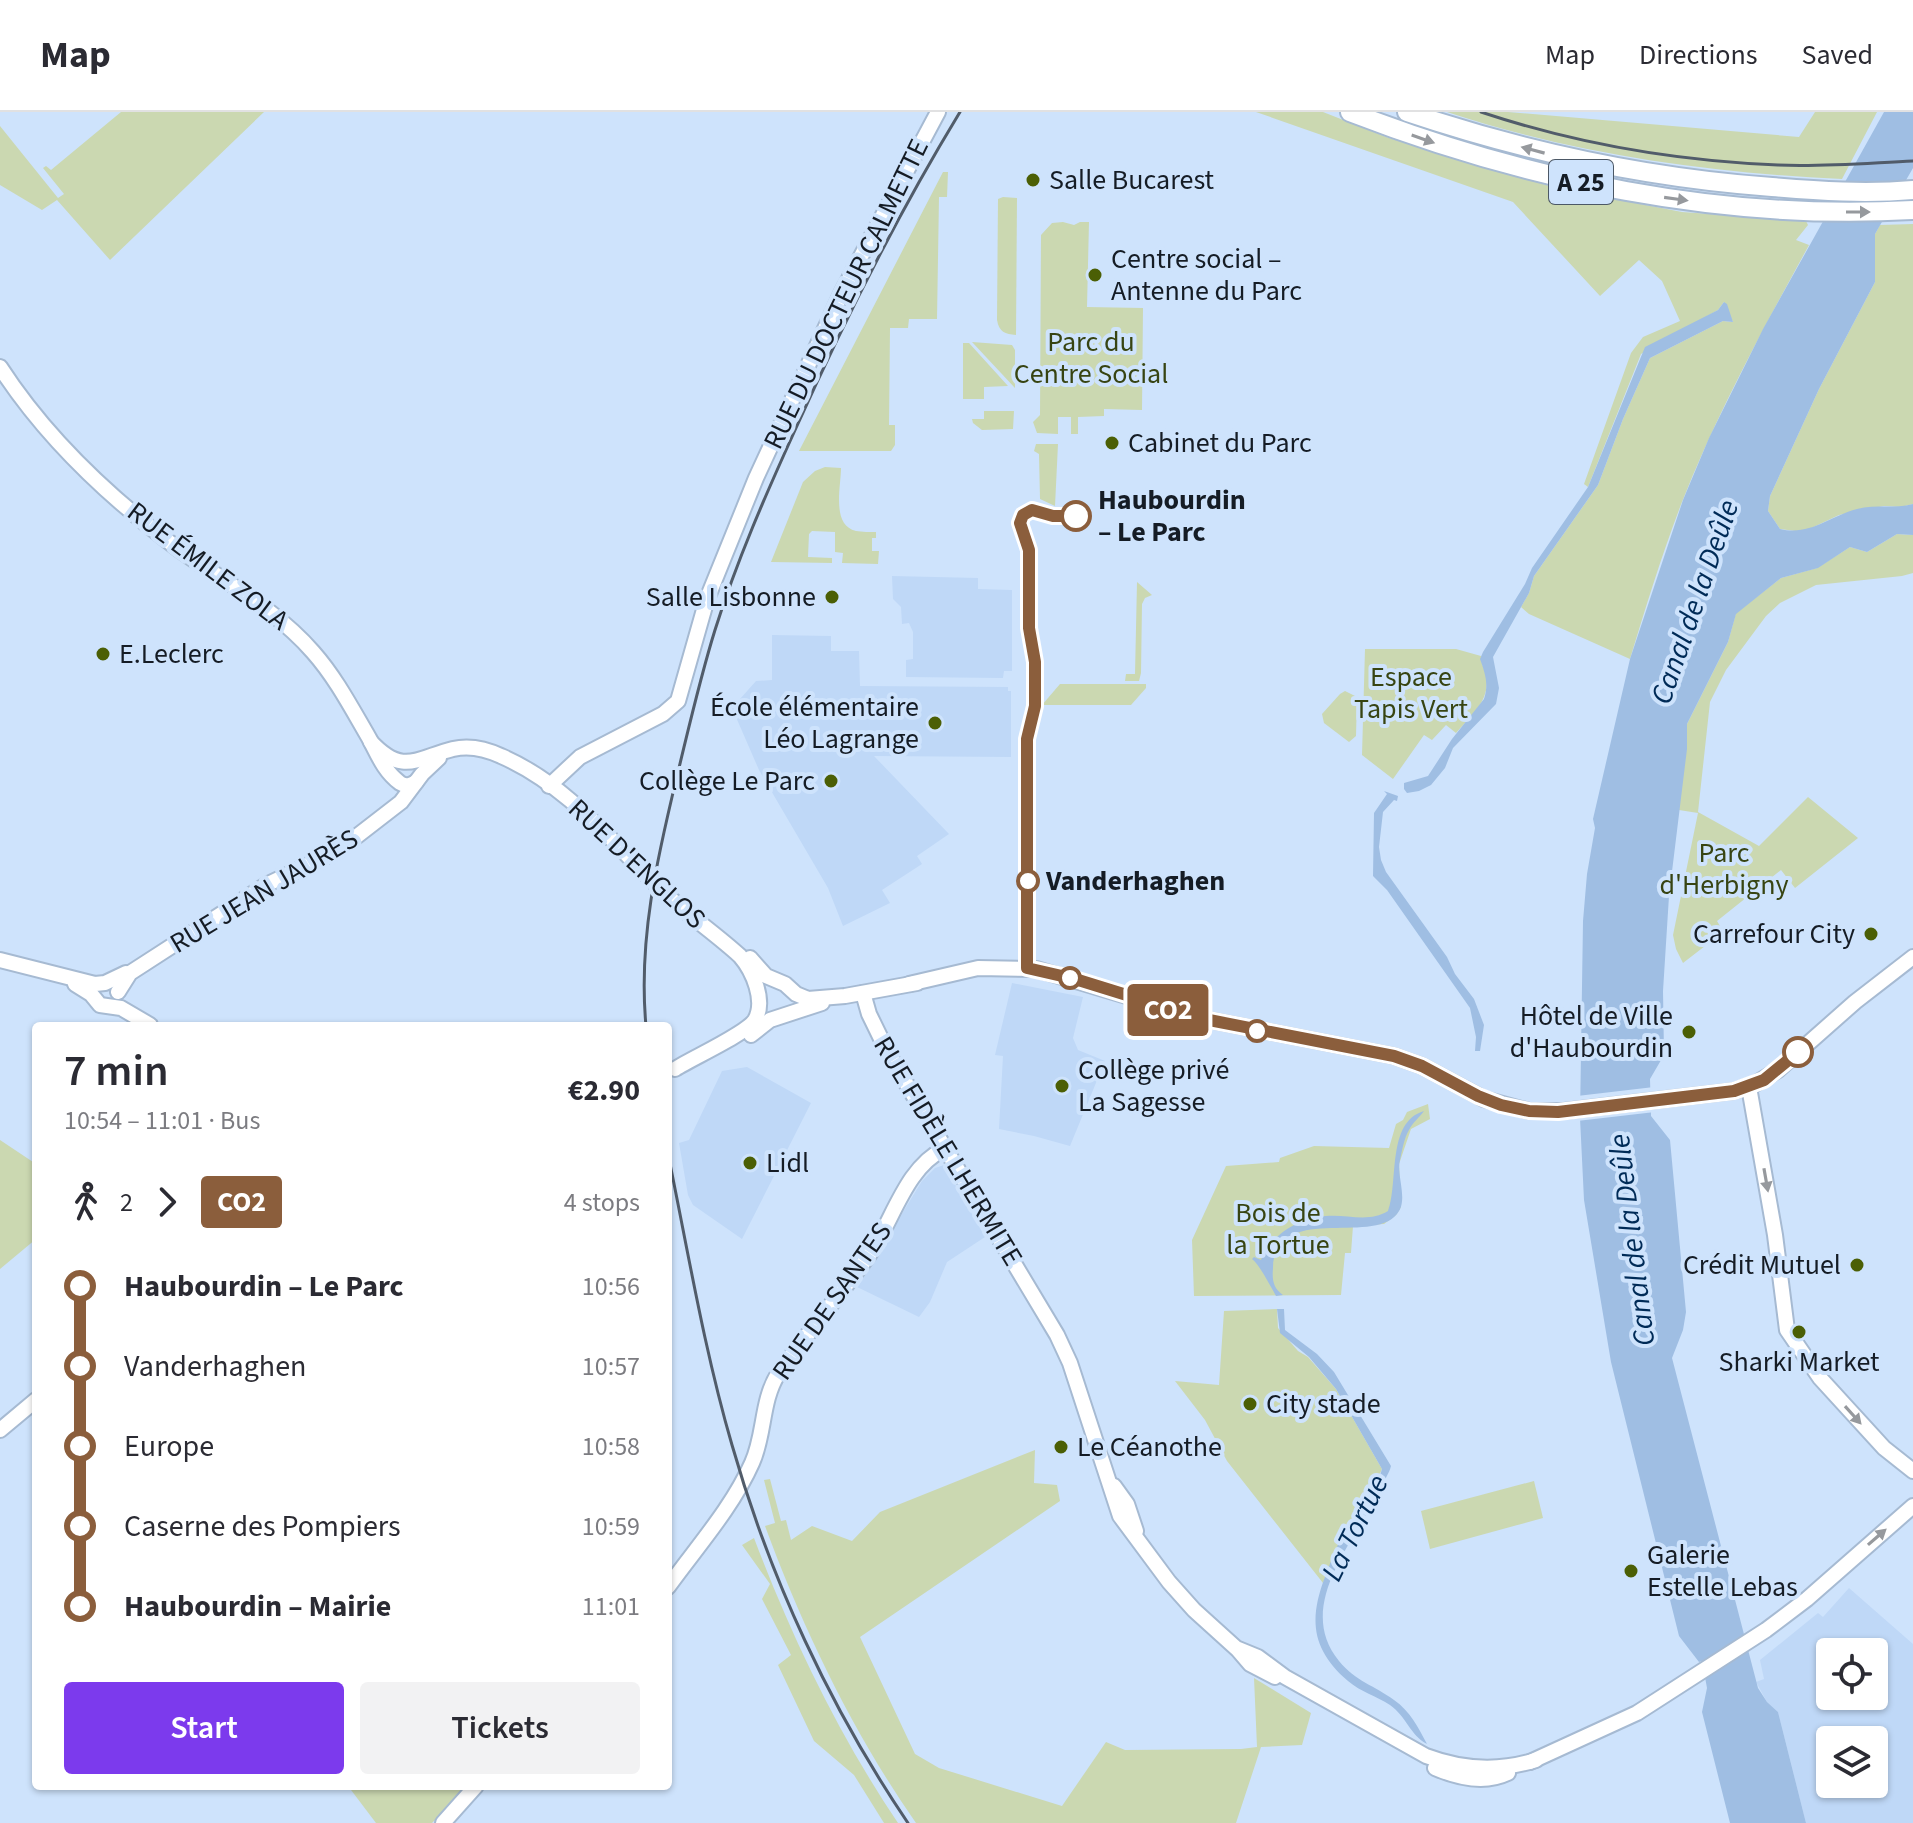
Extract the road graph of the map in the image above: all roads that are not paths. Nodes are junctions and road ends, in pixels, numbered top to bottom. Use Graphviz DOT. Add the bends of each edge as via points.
graph roads {
  1 [pos="938,112"];
  2 [pos="1350,112"];
  3 [pos="1407,112"];
  4 [pos="1910,191"];
  5 [pos="1904,211"];
  6 [pos="0,367"];
  7 [pos="371,742"];
  8 [pos="454,750"];
  9 [pos="408,763"];
  10 [pos="417,780"];
  11 [pos="399,781"];
  12 [pos="549,786"];
  13 [pos="391,810"];
  14 [pos="725,943"];
  15 [pos="1913,957"];
  16 [pos="0,960"];
  17 [pos="61,977"];
  18 [pos="783,985"];
  19 [pos="111,989"];
  20 [pos="863,993"];
  21 [pos="845,996"];
  22 [pos="758,1000"];
  23 [pos="101,1003"];
  24 [pos="782,1015"];
  25 [pos="144,1022"];
  26 [pos="146,1022"];
  27 [pos="672,1070"];
  28 [pos="1749,1087"];
  29 [pos="944,1149"];
  30 [pos="32,1394"];
  31 [pos="32,1403"];
  32 [pos="0,1420"];
  33 [pos="0,1430"];
  34 [pos="1913,1471"];
  35 [pos="1913,1506"];
  36 [pos="672,1582"];
  37 [pos="472,1790"];
  38 [pos="443,1823"];
  1 -- 12 [label="street, RUE DU DOCTEUR CALMETTE" via="842,292 756,478 707,599 678,701 580,757"];
  2 -- 5 [label="highway, A 25, one-way" via="1453,149 1570,180 1686,200 1820,211"];
  4 -- 3 [label="highway, A 25, one-way" via="1707,181 1602,165"];
  6 -- 7 [label="street, RUE ÉMILE ZOLA" via="41,423 99,480 173,545 266,608 308,646"];
  7 -- 9 [label="street" via="388,758"];
  7 -- 11 [label="street, RUE ÉMILE ZOLA"];
  8 -- 9 [label="street"];
  8 -- 10 [label="street, RUE JEAN JAURÈS"];
  8 -- 12 [label="street, RUE D'ENGLOS" via="481,749 501,756"];
  9 -- 10 [label="street" via="419,770"];
  9 -- 11 [label="street" via="397,770"];
  10 -- 11 [label="street" via="410,786"];
  10 -- 13 [label="street, RUE JEAN JAURÈS"];
  11 -- 13 [label="street" via="400,796"];
  12 -- 14 [label="street, RUE D'ENGLOS"];
  13 -- 19 [label="street, RUE JEAN JAURÈS" via="334,853 266,885"];
  14 -- 18 [label="street, RUE D'ENGLOS"];
  14 -- 22 [label="street, RUE D'ENGLOS" via="748,967"];
  15 -- 28 [label="street" via="1778,1070"];
  16 -- 17 [label="street"];
  17 -- 19 [label="street"];
  17 -- 23 [label="street"];
  18 -- 21 [label="street" via="808,999"];
  18 -- 22 [label="street" via="765,985"];
  18 -- 24 [label="street" via="793,1003"];
  19 -- 23 [label="street" via="115,1003"];
  19 -- 23 [label="street" via="96,989"];
  19 -- 26 [label="street"];
  20 -- 21 [label="street"];
  20 -- 28 [label="street" via="978,968 1017,967 1257,1031 1394,1056 1478,1096 1513,1108 1550,1112"];
  20 -- 29 [label="street, RUE FIDÈLE LHERMITE" via="884,1045"];
  21 -- 24 [label="street"];
  22 -- 24 [label="street" via="766,1014"];
  22 -- 27 [label="street" via="754,1020 746,1028"];
  23 -- 25 [label="street"];
  24 -- 27 [label="street" via="736,1045"];
  28 -- 34 [label="street, one-way" via="1787,1330 1820,1378 1884,1448"];
  29 -- 35 [label="street, RUE FIDÈLE LHERMITE, one-way" via="1064,1349 1120,1516 1181,1597 1254,1668 1440,1770 1466,1777 1502,1776 1682,1687 1766,1630"];
  29 -- 36 [label="street, RUE DE SANTES" via="916,1175 872,1251 778,1374 751,1465"];
  30 -- 32 [label="street"];
  31 -- 33 [label="street"];
  37 -- 38 [label="street"];
}
